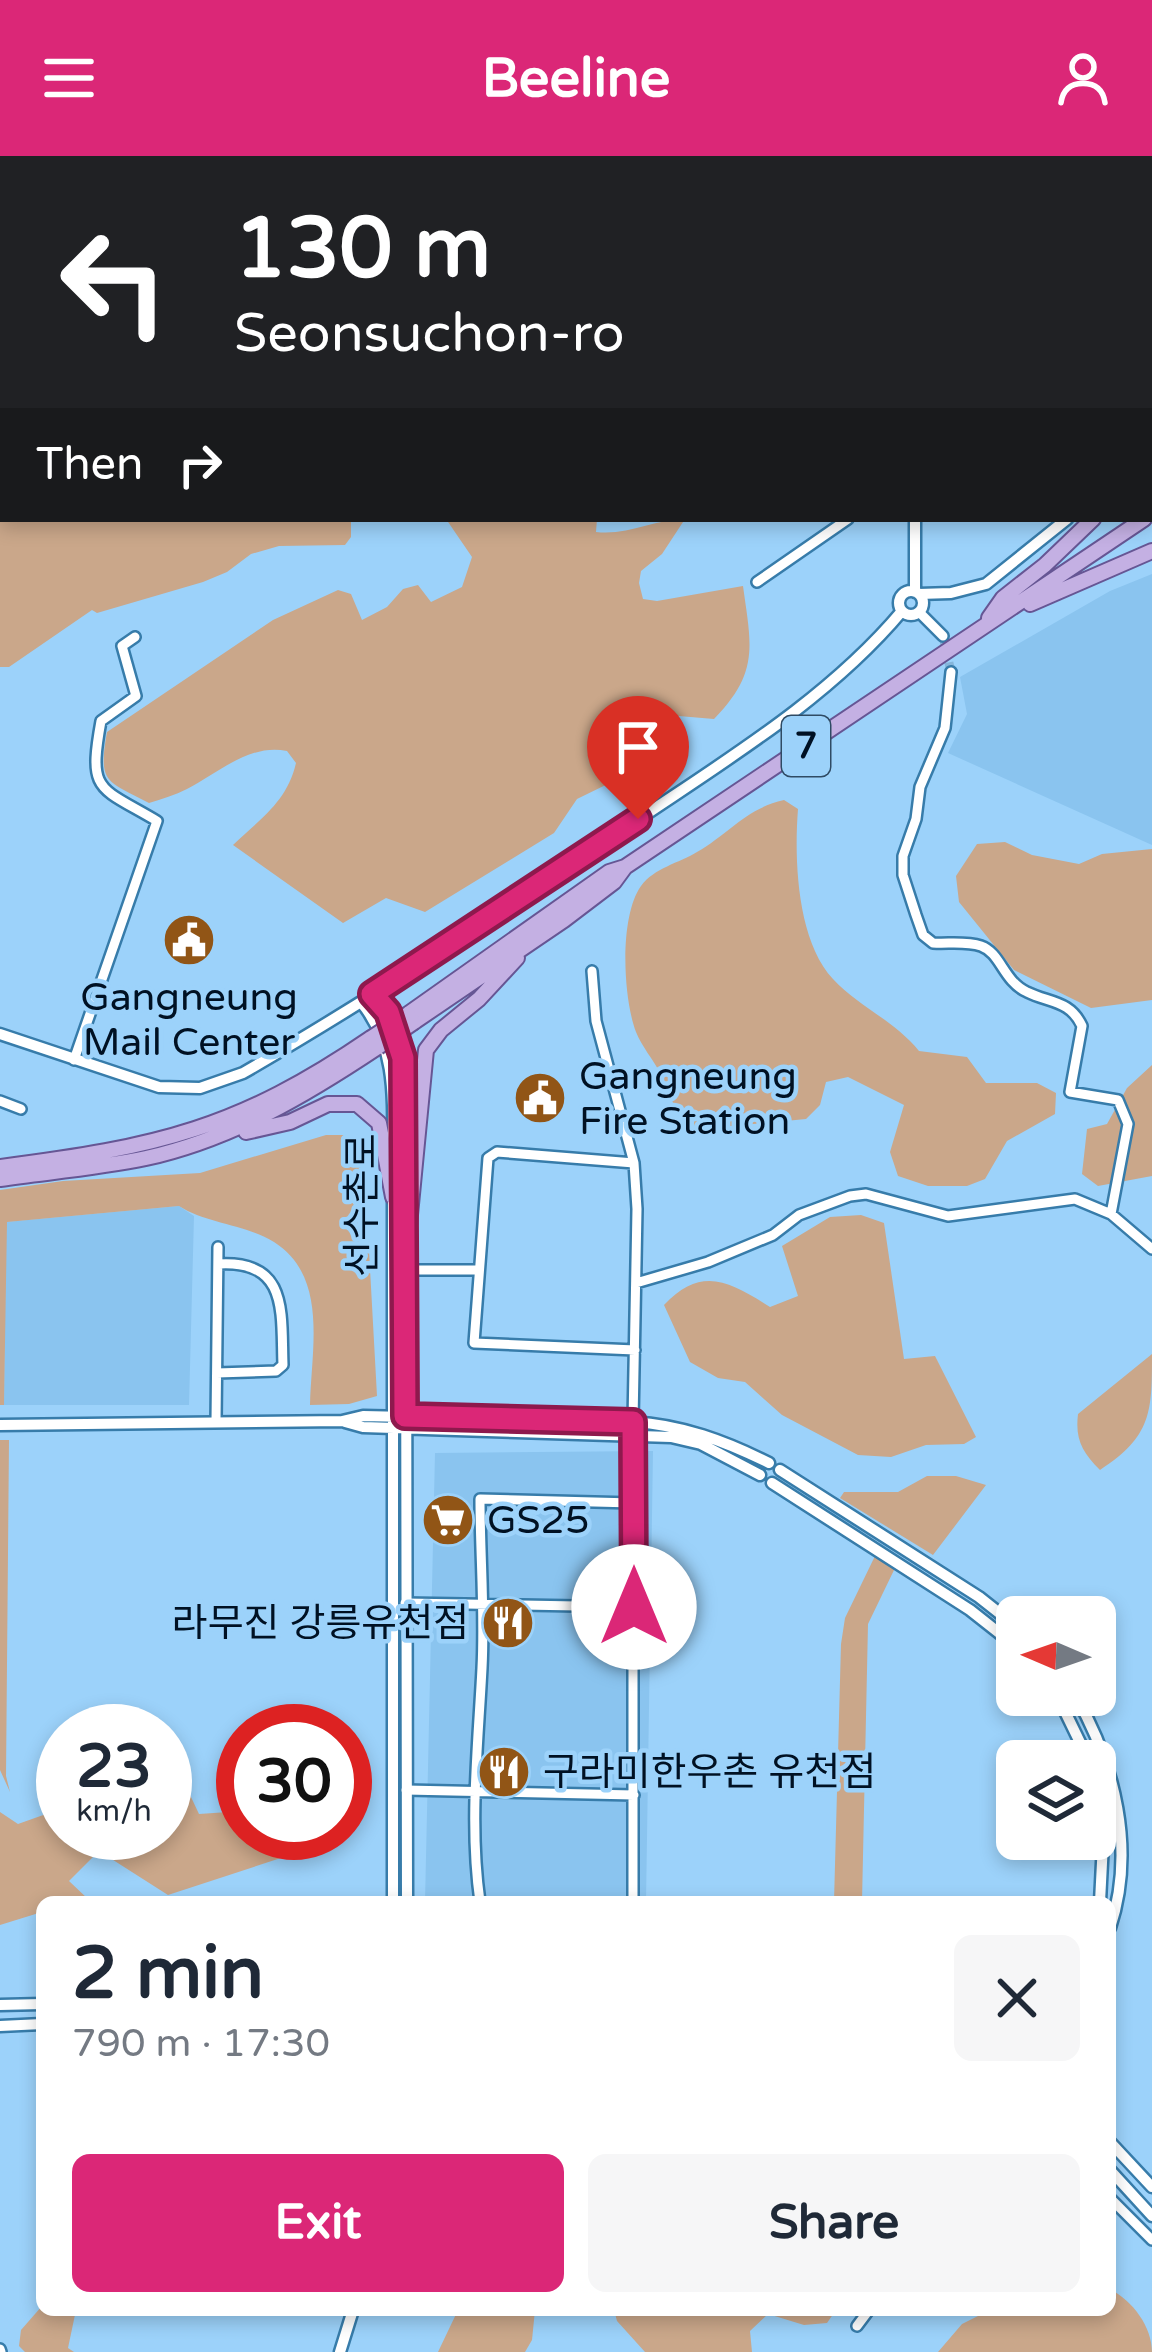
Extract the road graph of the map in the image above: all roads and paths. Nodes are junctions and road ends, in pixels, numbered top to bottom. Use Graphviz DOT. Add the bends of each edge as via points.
graph roads {
  1 [pos="844,522"];
  2 [pos="915,522"];
  3 [pos="1063,522"];
  4 [pos="1090,522"];
  5 [pos="1139,522"];
  6 [pos="1152,551"];
  7 [pos="757,582"];
  8 [pos="917,593"];
  9 [pos="902,611"];
  10 [pos="920,612"];
  11 [pos="987,623"];
  12 [pos="943,635"];
  13 [pos="135,638"];
  14 [pos="951,672"];
  15 [pos="625,868"];
  16 [pos="537,936"];
  17 [pos="592,971"];
  18 [pos="366,998"];
  19 [pos="411,1018"];
  20 [pos="0,1034"];
  21 [pos="374,1043"];
  22 [pos="74,1060"];
  23 [pos="0,1101"];
  24 [pos="21,1109"];
  25 [pos="200,1142"];
  26 [pos="634,1162"];
  27 [pos="0,1167"];
  28 [pos="0,1178"];
  29 [pos="393,1197"];
  30 [pos="1112,1214"];
  31 [pos="218,1247"];
  32 [pos="1152,1249"];
  33 [pos="406,1263"];
  34 [pos="219,1264"];
  35 [pos="477,1270"];
  36 [pos="636,1283"];
  37 [pos="635,1350"];
  38 [pos="217,1373"];
  39 [pos="216,1421"];
  40 [pos="399,1422"];
  41 [pos="0,1424"];
  42 [pos="633,1428"];
  43 [pos="774,1466"];
  44 [pos="766,1479"];
  45 [pos="633,1503"];
  46 [pos="398,1603"];
  47 [pos="481,1604"];
  48 [pos="634,1607"];
  49 [pos="996,1610"];
  50 [pos="996,1630"];
  51 [pos="475,1789"];
  52 [pos="406,1790"];
  53 [pos="634,1795"];
  54 [pos="1116,1812"];
  55 [pos="1102,1860"];
  56 [pos="393,1896"];
  57 [pos="406,1896"];
  58 [pos="479,1896"];
  59 [pos="633,1896"];
  60 [pos="1100,1896"];
  61 [pos="1116,1903"];
  62 [pos="36,2004"];
  63 [pos="0,2006"];
  64 [pos="36,2024"];
  65 [pos="0,2026"];
  66 [pos="1116,2148"];
  67 [pos="1116,2177"];
  68 [pos="1152,2187"];
  69 [pos="1116,2204"];
  70 [pos="1152,2216"];
  71 [pos="1152,2240"];
  72 [pos="351,2316"];
  73 [pos="864,2316"];
  74 [pos="857,2326"];
  75 [pos="340,2352"];
  1 -- 7 [label="street"];
  2 -- 8 [label="street"];
  3 -- 8 [label="street" via="986,584"];
  4 -- 11 [label="main road" via="1003,598"];
  5 -- 11 [label="main road, 7"];
  6 -- 11 [label="main road"];
  8 -- 9 [label="street" via="900,597"];
  8 -- 10 [label="street"];
  9 -- 10 [label="street"];
  9 -- 18 [label="street" via="872,648 740,751"];
  10 -- 12 [label="street"];
  11 -- 15 [label="main road, 7"];
  13 -- 22 [label="street" via="122,646 136,697 101,721 92,768 103,788 157,821"];
  14 -- 30 [label="street" via="945,728 920,787 903,874 932,944 988,949 1006,977 1077,1016 1070,1092 1118,1100 1128,1124"];
  15 -- 16 [label="main road, 7"];
  15 -- 19 [label="main road, 7"];
  16 -- 19 [label="main road, 7"];
  16 -- 33 [label="main road" via="426,1050"];
  17 -- 26 [label="street" via="596,1021"];
  18 -- 22 [label="street" via="243,1072 200,1088 159,1087"];
  18 -- 29 [label="street, 선수촌로" via="391,1064"];
  18 -- 33 [label="street, 선수촌로" via="388,1012 403,1058"];
  19 -- 21 [label="main road, 7, bridge"];
  20 -- 22 [label="street"];
  21 -- 25 [label="main road, 7" via="296,1100"];
  21 -- 27 [label="main road, 7" via="198,1131"];
  23 -- 24 [label="street"];
  25 -- 28 [label="main road, 7" via="146,1158"];
  25 -- 29 [label="main road" via="290,1122 328,1103 357,1104 379,1123"];
  26 -- 35 [label="street" via="497,1152 488,1158"];
  26 -- 36 [label="street"];
  29 -- 40 [label="street, 선수촌로"];
  30 -- 32 [label="street"];
  30 -- 36 [label="street" via="1075,1199 948,1216 850,1196 708,1262"];
  31 -- 34 [label="street"];
  33 -- 35 [label="street"];
  33 -- 40 [label="street, 선수촌로"];
  34 -- 38 [label="street"];
  34 -- 38 [label="street" via="246,1262 280,1296 283,1365"];
  35 -- 37 [label="street" via="474,1343"];
  36 -- 37 [label="street"];
  37 -- 42 [label="street"];
  38 -- 39 [label="street"];
  39 -- 40 [label="street"];
  39 -- 41 [label="street"];
  40 -- 42 [label="street"];
  40 -- 46 [label="street"];
  42 -- 43 [label="street" via="713,1436"];
  42 -- 44 [label="street" via="701,1444"];
  42 -- 45 [label="street"];
  43 -- 44 [label="street" via="779,1478"];
  43 -- 49 [label="street"];
  44 -- 50 [label="street"];
  45 -- 47 [label="street" via="480,1499"];
  45 -- 48 [label="street"];
  46 -- 47 [label="street"];
  46 -- 52 [label="street"];
  46 -- 56 [label="street"];
  47 -- 48 [label="street"];
  47 -- 51 [label="street"];
  48 -- 53 [label="street"];
  51 -- 52 [label="street"];
  51 -- 53 [label="street"];
  51 -- 58 [label="street"];
  52 -- 57 [label="street"];
  53 -- 59 [label="street"];
  54 -- 61 [label="street"];
  55 -- 60 [label="street"];
  62 -- 63 [label="street"];
  64 -- 65 [label="street"];
  66 -- 68 [label="street"];
  67 -- 70 [label="street"];
  69 -- 71 [label="street"];
  72 -- 75 [label="street"];
  73 -- 74 [label="street"];
}
